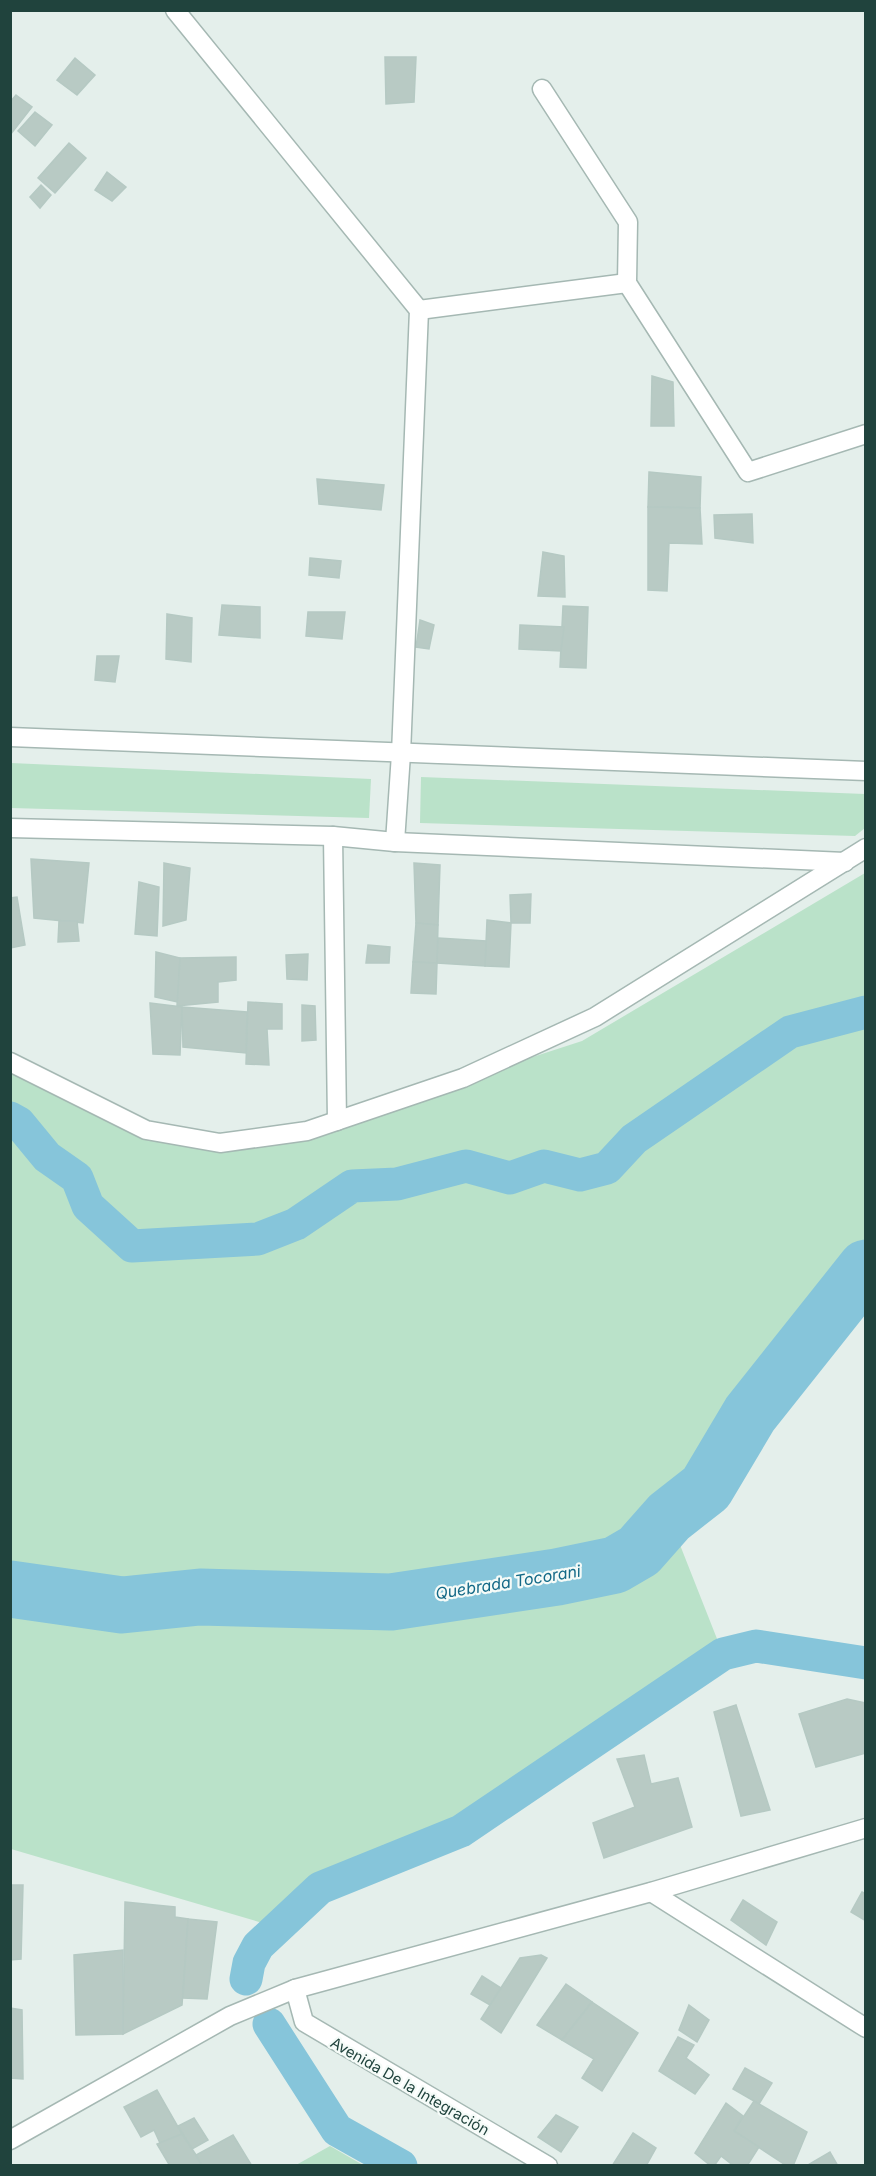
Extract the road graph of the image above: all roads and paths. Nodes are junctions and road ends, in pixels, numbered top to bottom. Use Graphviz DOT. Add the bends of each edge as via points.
graph roads {
  1 [pos="175,10"];
  2 [pos="542,89"];
  3 [pos="627,283"];
  4 [pos="419,310"];
  5 [pos="866,434"];
  6 [pos="10,737"];
  7 [pos="401,754"];
  8 [pos="866,771"];
  9 [pos="10,828"];
  10 [pos="333,836"];
  11 [pos="395,842"];
  12 [pos="866,848"];
  13 [pos="845,862"];
  14 [pos="10,1062"];
  15 [pos="337,1121"];
  16 [pos="866,1828"];
  17 [pos="651,1892"];
  18 [pos="295,1989"];
  19 [pos="866,2028"];
  20 [pos="10,2140"];
  21 [pos="548,2166"];
  1 -- 4 [label="street"];
  2 -- 3 [label="street" via="628,222"];
  3 -- 4 [label="street"];
  3 -- 5 [label="street" via="748,472"];
  4 -- 7 [label="street"];
  6 -- 7 [label="street"];
  7 -- 8 [label="street"];
  7 -- 11 [label="street"];
  9 -- 10 [label="street"];
  10 -- 11 [label="street"];
  10 -- 15 [label="street"];
  11 -- 13 [label="street"];
  12 -- 13 [label="street"];
  13 -- 15 [label="street" via="595,1017 463,1078"];
  14 -- 15 [label="street" via="146,1130 220,1143 308,1131"];
  16 -- 17 [label="street"];
  17 -- 18 [label="street"];
  17 -- 19 [label="street"];
  18 -- 20 [label="street" via="230,2016"];
  18 -- 21 [label="street, Avenida De la Integración" via="304,2022"];
}
